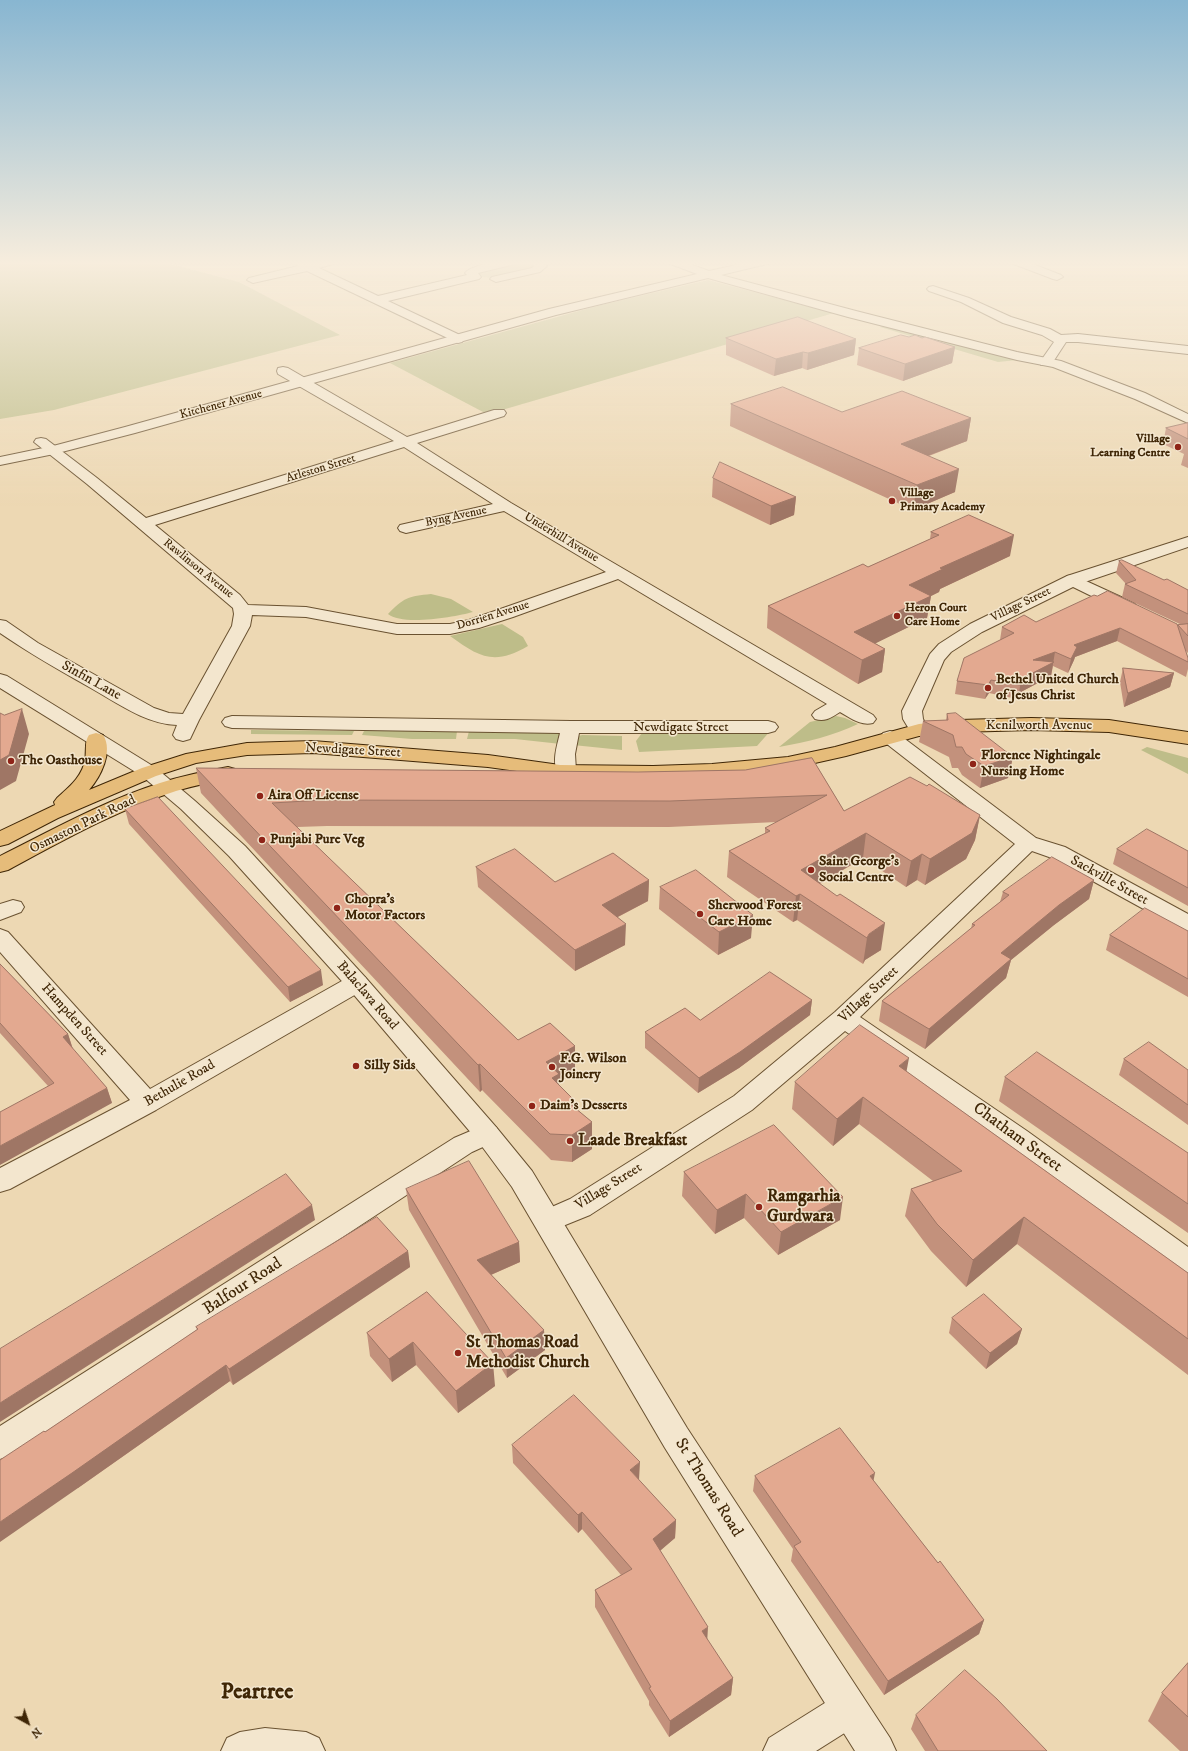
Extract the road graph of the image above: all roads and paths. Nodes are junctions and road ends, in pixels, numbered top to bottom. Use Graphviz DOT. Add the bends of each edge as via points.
graph roads {
  1 [pos="445,343"];
  2 [pos="966,343"];
  3 [pos="1060,343"];
  4 [pos="1121,343"];
  5 [pos="1188,350"];
  6 [pos="1046,362"];
  7 [pos="283,371"];
  8 [pos="303,382"];
  9 [pos="499,413"];
  10 [pos="1188,419"];
  11 [pos="404,442"];
  12 [pos="47,446"];
  13 [pos="0,461"];
  14 [pos="506,506"];
  15 [pos="143,524"];
  16 [pos="406,528"];
  17 [pos="1188,542"];
  18 [pos="620,573"];
  19 [pos="1073,580"];
  20 [pos="243,610"];
  21 [pos="1144,615"];
  22 [pos="0,625"];
  23 [pos="0,680"];
  24 [pos="840,704"];
  25 [pos="822,715"];
  26 [pos="866,719"];
  27 [pos="232,722"];
  28 [pos="571,727"];
  29 [pos="768,727"];
  30 [pos="186,728"];
  31 [pos="919,730"];
  32 [pos="890,737"];
  33 [pos="1188,738"];
  34 [pos="96,739"];
  35 [pos="563,771"];
  36 [pos="149,772"];
  37 [pos="250,772"];
  38 [pos="449,776"];
  39 [pos="167,787"];
  40 [pos="51,814"];
  41 [pos="0,839"];
  42 [pos="1028,843"];
  43 [pos="0,865"];
  44 [pos="1188,924"];
  45 [pos="0,937"];
  46 [pos="357,983"];
  47 [pos="844,1018"];
  48 [pos="147,1103"];
  49 [pos="487,1134"];
  50 [pos="0,1181"];
  51 [pos="548,1221"];
  52 [pos="1188,1262"];
  53 [pos="0,1444"];
  54 [pos="849,1709"];
  55 [pos="240,1751"];
  56 [pos="306,1751"];
  57 [pos="782,1751"];
  58 [pos="876,1751"];
  1 -- 8 [label="street, Kitchener Avenue"];
  2 -- 6 [label="street"];
  3 -- 6 [label="street"];
  4 -- 5 [label="street"];
  6 -- 10 [label="street" via="1140,396"];
  7 -- 8 [label="street, Underhill Avenue"];
  8 -- 11 [label="street, Underhill Avenue"];
  8 -- 12 [label="street, Kitchener Avenue"];
  9 -- 11 [label="street, Arleston Street"];
  11 -- 14 [label="street, Underhill Avenue"];
  11 -- 15 [label="street, Arleston Street"];
  12 -- 13 [label="street, Kitchener Avenue"];
  12 -- 15 [label="street, Rawlinson Avenue"];
  14 -- 16 [label="street, Byng Avenue"];
  14 -- 18 [label="street, Underhill Avenue"];
  15 -- 20 [label="street, Rawlinson Avenue" via="234,598"];
  17 -- 19 [label="street, Village Street"];
  18 -- 20 [label="street, Dorrien Avenue" via="507,613 450,629 397,629 306,612"];
  18 -- 24 [label="street, Underhill Avenue"];
  19 -- 21 [label="street"];
  19 -- 31 [label="street, Village Street" via="994,618 945,648 936,658 912,712"];
  20 -- 30 [label="street, Rawlinson Avenue" via="241,626"];
  22 -- 30 [label="street, Sinfin Lane" via="32,647 147,712"];
  23 -- 34 [label="street"];
  24 -- 25 [label="street"];
  24 -- 26 [label="street, Underhill Avenue"];
  27 -- 28 [label="street, Newdigate Street"];
  28 -- 29 [label="street, Newdigate Street"];
  28 -- 35 [label="street"];
  31 -- 32 [label="highway, Kenilworth Avenue"];
  31 -- 33 [label="highway, Kenilworth Avenue" via="987,725 1109,726"];
  32 -- 35 [label="highway, Newdigate Street" via="839,752 755,767 661,772"];
  32 -- 42 [label="street"];
  34 -- 36 [label="street"];
  34 -- 40 [label="highway" via="97,757 88,778"];
  35 -- 36 [label="highway, Newdigate Street" via="488,761 313,747 247,749 217,753"];
  35 -- 38 [label="highway, Newdigate Street"];
  36 -- 39 [label="street, Balaclava Road"];
  36 -- 40 [label="highway, Osmaston Park Road"];
  37 -- 39 [label="highway" via="226,773"];
  39 -- 43 [label="highway, Osmaston Park Road" via="129,801"];
  39 -- 46 [label="street, Balaclava Road" via="237,851"];
  40 -- 41 [label="highway, Osmaston Park Road"];
  42 -- 44 [label="street, Sackville Street" via="1057,852"];
  42 -- 47 [label="street, Village Street"];
  45 -- 48 [label="street, Hampden Street"];
  46 -- 48 [label="street, Bethulie Road"];
  46 -- 49 [label="street, Balaclava Road"];
  47 -- 51 [label="street, Village Street" via="743,1103 580,1207"];
  47 -- 52 [label="street, Chatham Street" via="948,1088"];
  48 -- 50 [label="street, Bethulie Road"];
  49 -- 51 [label="street, Balaclava Road" via="522,1179"];
  49 -- 53 [label="street, Balfour Road" via="463,1145"];
  51 -- 54 [label="street, St Thomas Road" via="676,1438"];
  54 -- 57 [label="street"];
  54 -- 58 [label="street, St Thomas Road"];
  55 -- 56 [label="street" via="265,1747"];
}
